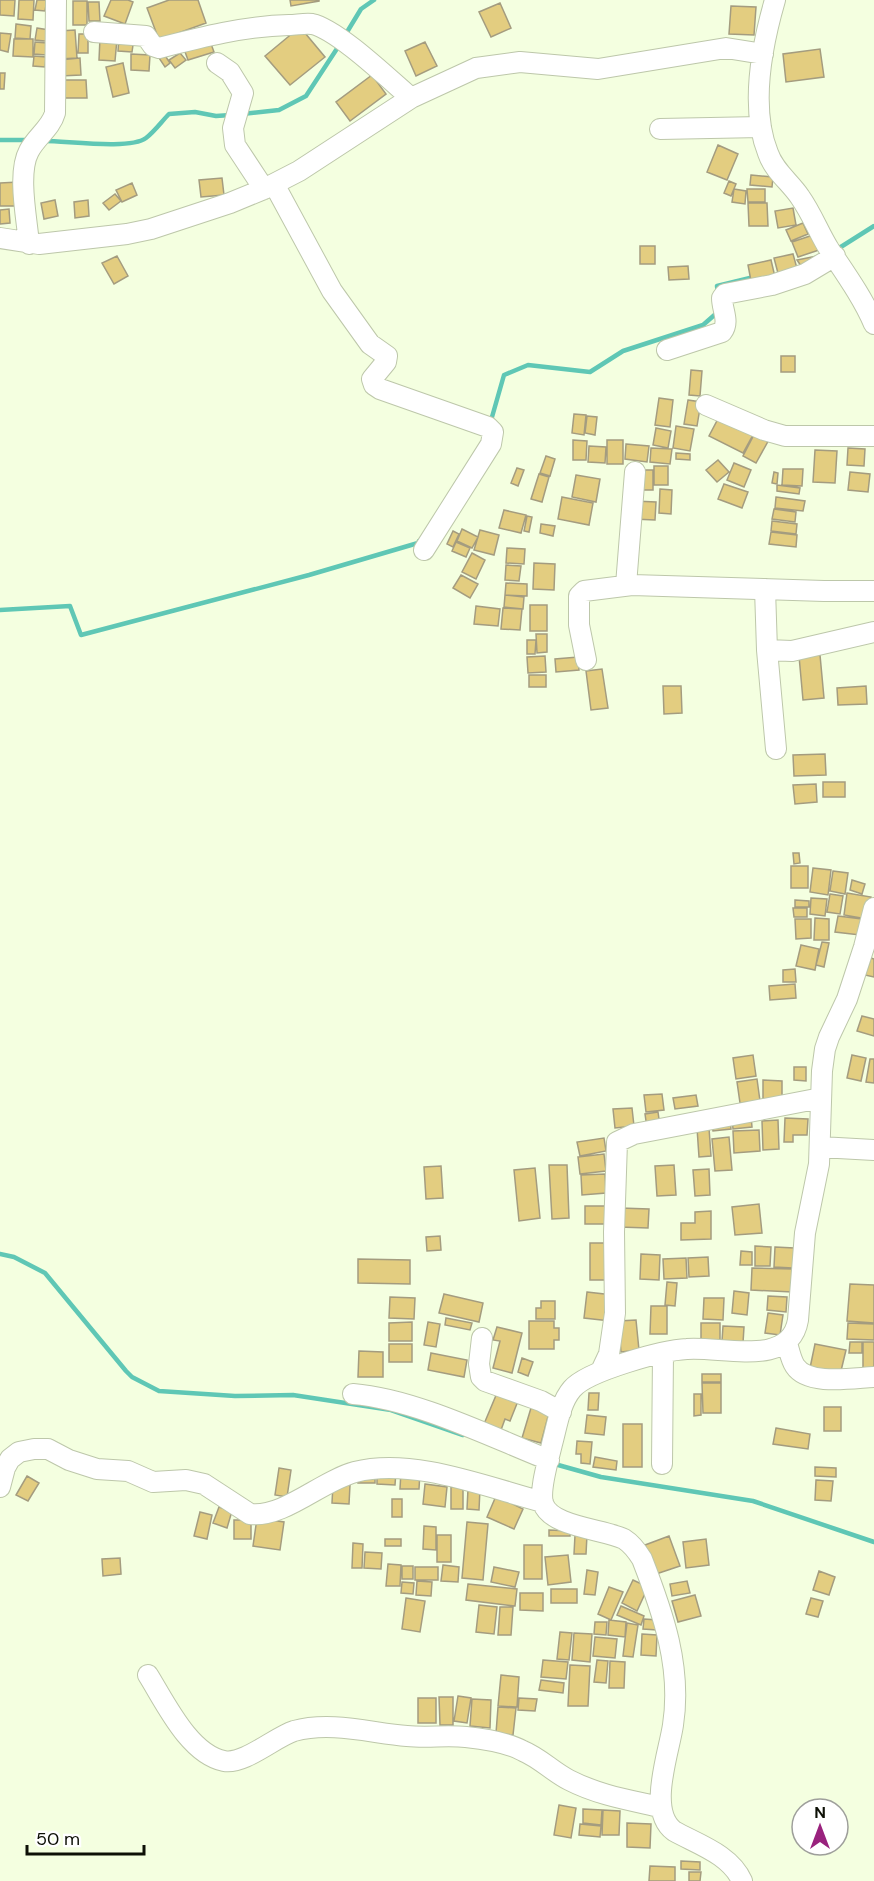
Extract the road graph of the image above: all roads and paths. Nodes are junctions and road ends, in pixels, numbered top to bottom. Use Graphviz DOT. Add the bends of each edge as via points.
graph roads {
  1 [pos="56,0"];
  2 [pos="775,0"];
  3 [pos="94,32"];
  4 [pos="763,54"];
  5 [pos="218,63"];
  6 [pos="411,98"];
  7 [pos="761,128"];
  8 [pos="660,129"];
  9 [pos="269,187"];
  10 [pos="0,238"];
  11 [pos="29,244"];
  12 [pos="832,253"];
  13 [pos="874,324"];
  14 [pos="667,350"];
  15 [pos="706,405"];
  16 [pos="874,436"];
  17 [pos="635,472"];
  18 [pos="424,550"];
  19 [pos="626,585"];
  20 [pos="765,589"];
  21 [pos="874,591"];
  22 [pos="874,632"];
  23 [pos="767,650"];
  24 [pos="586,660"];
  25 [pos="776,749"];
  26 [pos="874,908"];
  27 [pos="869,950"];
  28 [pos="821,1098"];
  29 [pos="820,1147"];
  30 [pos="874,1150"];
  31 [pos="482,1338"];
  32 [pos="787,1343"];
  33 [pos="663,1354"];
  34 [pos="601,1371"];
  35 [pos="874,1377"];
  36 [pos="353,1394"];
  37 [pos="561,1412"];
  38 [pos="549,1460"];
  39 [pos="662,1464"];
  40 [pos="0,1487"];
  41 [pos="543,1502"];
  42 [pos="148,1675"];
  43 [pos="660,1807"];
  44 [pos="742,1881"];
  1 -- 11 [label="street" via="55,113 27,154 25,167"];
  2 -- 4 [label="street"];
  3 -- 6 [label="street" via="146,36 159,48 213,34 272,25 312,24 330,32"];
  4 -- 6 [label="street" via="736,48 714,49 598,69 504,63 476,68"];
  4 -- 7 [label="street"];
  5 -- 9 [label="street" via="230,72 243,93 232,128 235,145"];
  6 -- 9 [label="street"];
  7 -- 8 [label="street"];
  7 -- 12 [label="street" via="772,163 799,195"];
  9 -- 11 [label="street" via="139,232"];
  9 -- 18 [label="street" via="332,291 370,344 387,356 372,379 374,385 493,432 490,444"];
  10 -- 11 [label="street"];
  12 -- 13 [label="street"];
  12 -- 14 [label="street" via="806,274 726,294 722,298 726,322 722,332"];
  15 -- 16 [label="street" via="785,436"];
  17 -- 19 [label="street"];
  19 -- 20 [label="street"];
  19 -- 24 [label="street" via="584,591 579,596 579,625"];
  20 -- 21 [label="street"];
  20 -- 23 [label="street"];
  22 -- 23 [label="street" via="792,651"];
  23 -- 25 [label="street"];
  26 -- 27 [label="street"];
  27 -- 28 [label="street" via="829,1037"];
  28 -- 29 [label="street"];
  28 -- 34 [label="street" via="634,1134 618,1142 615,1312 609,1354"];
  29 -- 30 [label="street"];
  29 -- 32 [label="street" via="803,1250 798,1320"];
  31 -- 37 [label="street" via="479,1364 485,1381 542,1401"];
  32 -- 33 [label="street" via="765,1350 688,1349"];
  32 -- 35 [label="street" via="794,1365 809,1376 826,1380"];
  33 -- 34 [label="street"];
  33 -- 39 [label="street"];
  34 -- 37 [label="street" via="574,1387"];
  36 -- 38 [label="street" via="412,1407"];
  37 -- 38 [label="street"];
  38 -- 41 [label="street"];
  40 -- 41 [label="street" via="10,1459 19,1452 41,1449 55,1451 91,1468 128,1472 153,1482 186,1480 204,1484 250,1514 258,1515 335,1479 372,1468 426,1471"];
  41 -- 43 [label="street" via="548,1512 558,1518 628,1542 637,1550 647,1572 675,1671 675,1713"];
  42 -- 43 [label="street" via="197,1746 227,1762 284,1735 312,1729 464,1737 523,1750 594,1792"];
  43 -- 44 [label="street" via="668,1827 718,1855"];
}
